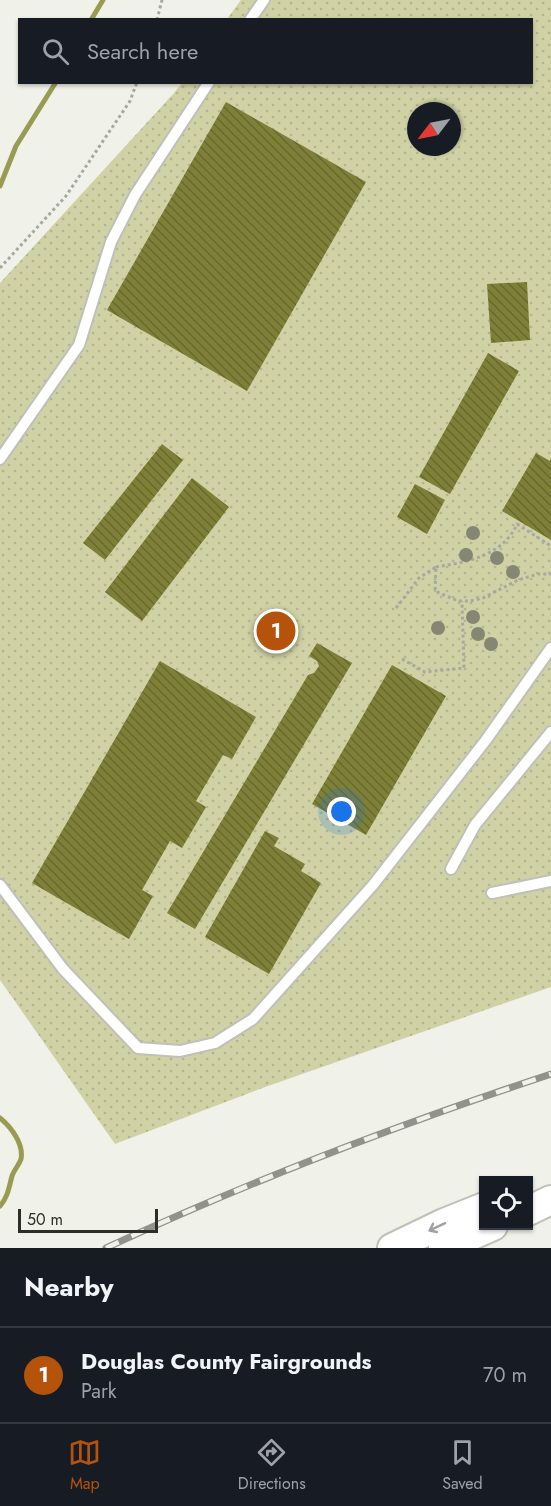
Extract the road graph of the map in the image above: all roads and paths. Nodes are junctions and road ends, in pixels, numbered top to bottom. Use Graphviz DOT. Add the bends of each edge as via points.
graph roads {
  1 [pos="162,0"];
  2 [pos="264,0"];
  3 [pos="158,18"];
  4 [pos="251,18"];
  5 [pos="136,84"];
  6 [pos="208,84"];
  7 [pos="0,268"];
  8 [pos="0,459"];
  9 [pos="551,546"];
  10 [pos="436,567"];
  11 [pos="551,574"];
  12 [pos="462,601"];
  13 [pos="396,608"];
  14 [pos="551,648"];
  15 [pos="402,659"];
  16 [pos="551,732"];
  17 [pos="450,869"];
  18 [pos="551,881"];
  19 [pos="0,885"];
  20 [pos="492,893"];
  21 [pos="533,1198"];
  22 [pos="551,1199"];
  23 [pos="533,1208"];
  24 [pos="479,1210"];
  25 [pos="484,1230"];
  26 [pos="392,1248"];
  27 [pos="443,1248"];
  1 -- 3 [label="path"];
  2 -- 4 [label="lane"];
  5 -- 7 [label="path" via="130,101 66,196"];
  6 -- 8 [label="lane" via="135,195 111,242 79,345"];
  9 -- 10 [label="path" via="517,524 506,542 482,556 462,564"];
  10 -- 12 [label="path" via="435,591"];
  10 -- 13 [label="path" via="419,578"];
  11 -- 12 [label="path" via="518,580 483,598"];
  12 -- 15 [label="path" via="464,668 425,672"];
  14 -- 19 [label="lane" via="480,749 373,885 253,1019 215,1043 180,1051 138,1048 63,969"];
  16 -- 17 [label="lane" via="475,825"];
  18 -- 20 [label="lane"];
  21 -- 22 [label="street"];
  22 -- 23 [label="street"];
  24 -- 26 [label="street, one-way"];
  25 -- 27 [label="street"];
}
